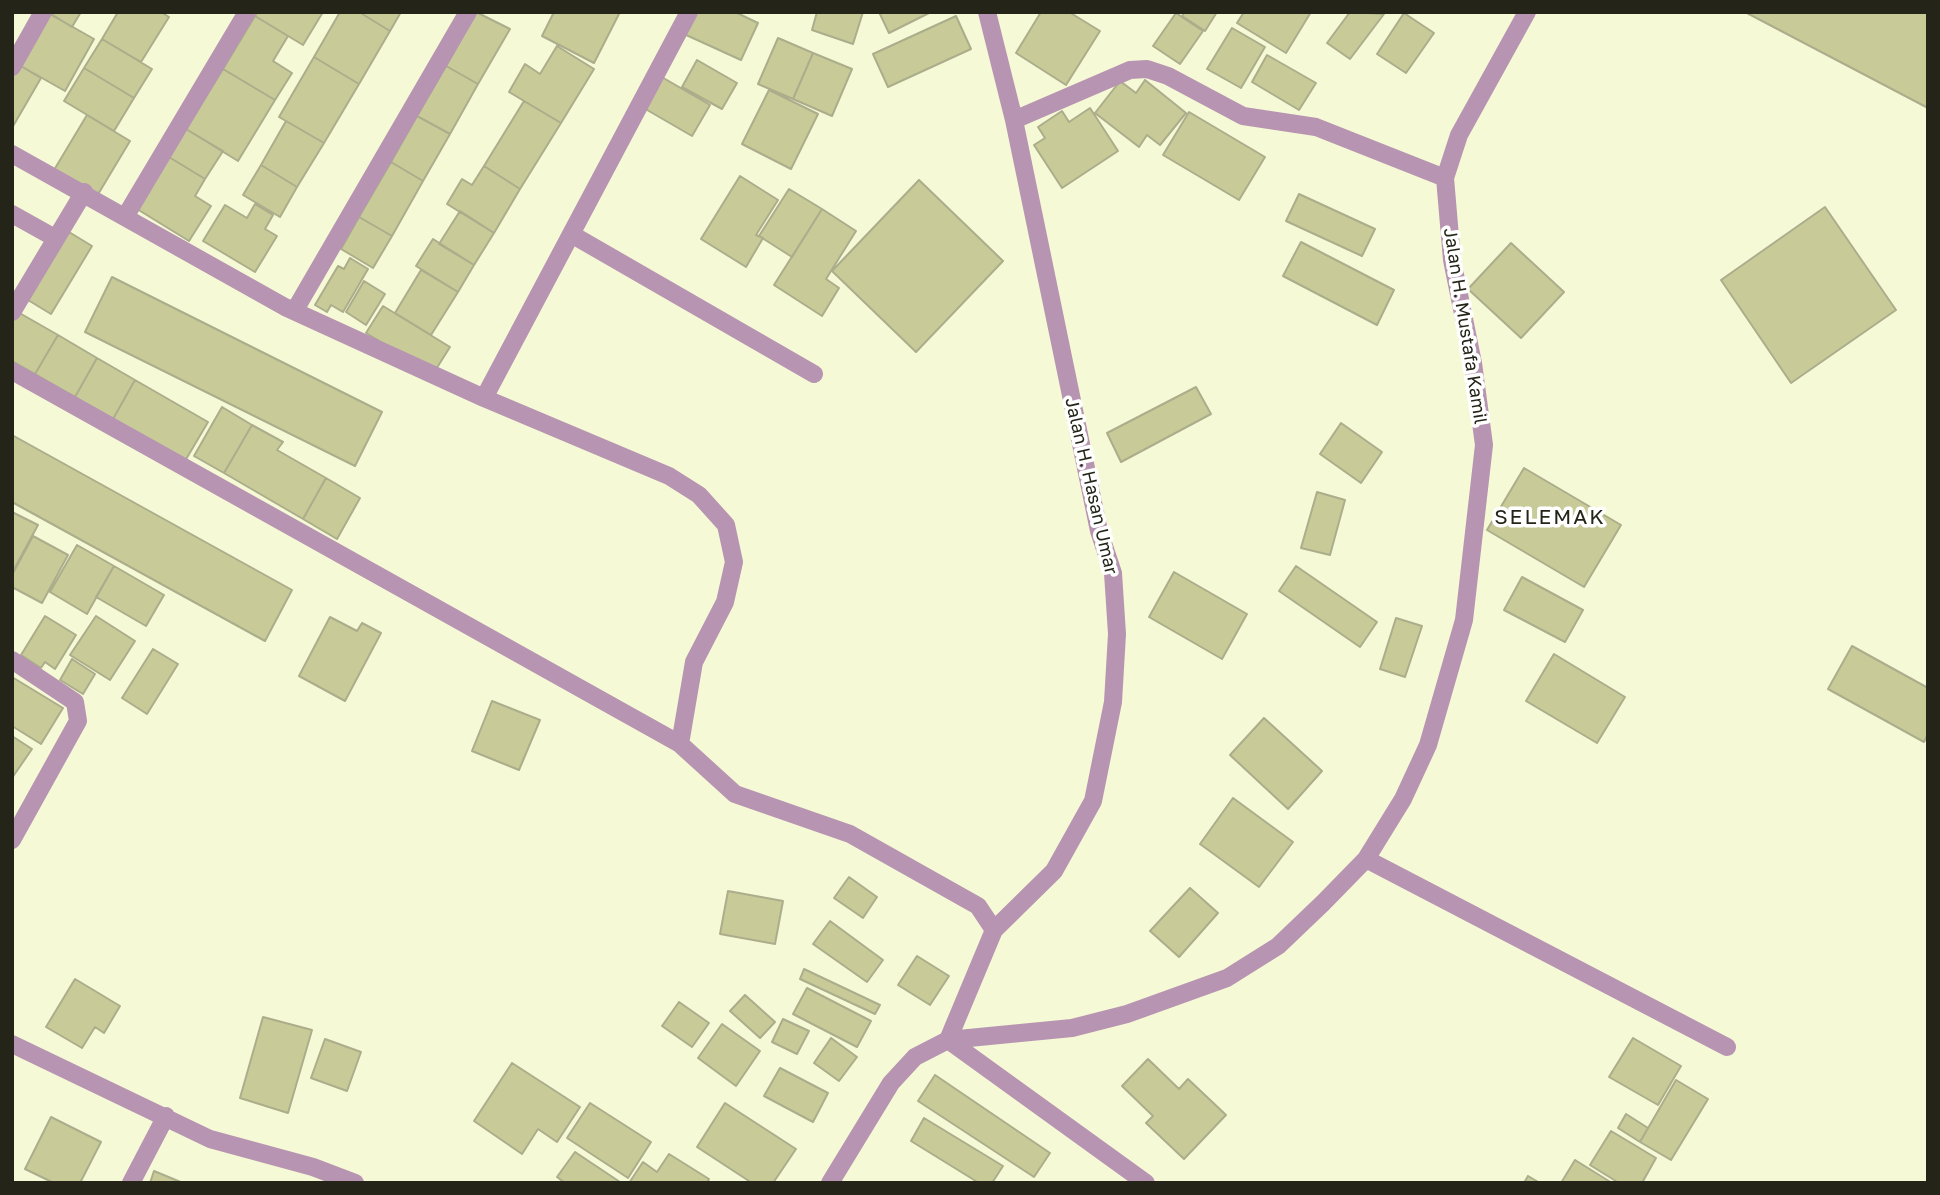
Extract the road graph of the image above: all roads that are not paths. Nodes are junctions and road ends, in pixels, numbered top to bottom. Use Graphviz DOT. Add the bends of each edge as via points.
graph roads {
  1 [pos="43,12"];
  2 [pos="247,12"];
  3 [pos="468,12"];
  4 [pos="690,12"];
  5 [pos="987,12"];
  6 [pos="1527,12"];
  7 [pos="12,67"];
  8 [pos="1014,120"];
  9 [pos="12,154"];
  10 [pos="1445,178"];
  11 [pos="84,192"];
  12 [pos="12,214"];
  13 [pos="125,217"];
  14 [pos="571,234"];
  15 [pos="55,238"];
  16 [pos="295,310"];
  17 [pos="12,312"];
  18 [pos="12,371"];
  19 [pos="814,374"];
  20 [pos="484,398"];
  21 [pos="12,660"];
  22 [pos="680,744"];
  23 [pos="12,840"];
  24 [pos="1366,859"];
  25 [pos="994,930"];
  26 [pos="948,1040"];
  27 [pos="12,1044"];
  28 [pos="1727,1047"];
  29 [pos="166,1116"];
  30 [pos="131,1183"];
  31 [pos="355,1183"];
  32 [pos="830,1183"];
  33 [pos="1146,1183"];
  1 -- 7 [label="street"];
  2 -- 13 [label="street"];
  3 -- 16 [label="street"];
  4 -- 14 [label="street"];
  5 -- 8 [label="street, Jalan H. Hasan Umar"];
  6 -- 10 [label="street, Jalan H. Mustafa Kamil" via="1459,135"];
  8 -- 10 [label="street" via="1130,70 1147,69 1243,116 1316,127"];
  8 -- 25 [label="street, Jalan H. Hasan Umar" via="1099,531 1113,573 1117,634 1113,702 1093,801 1054,871"];
  9 -- 11 [label="street"];
  10 -- 24 [label="street, Jalan H. Mustafa Kamil" via="1452,260 1480,407 1484,444 1480,494 1464,620 1428,745 1403,799"];
  11 -- 13 [label="street"];
  11 -- 15 [label="street"];
  12 -- 15 [label="street"];
  13 -- 16 [label="street"];
  14 -- 19 [label="street"];
  14 -- 20 [label="street"];
  15 -- 17 [label="street"];
  16 -- 20 [label="street"];
  18 -- 22 [label="street"];
  20 -- 22 [label="street" via="670,476 699,495 726,525 734,562 725,602 695,662"];
  21 -- 23 [label="street" via="75,702 78,721"];
  22 -- 25 [label="street" via="735,794 850,834 978,906"];
  24 -- 26 [label="street, Jalan H. Mustafa Kamil" via="1278,946 1227,978 1138,1011 1072,1028"];
  24 -- 28 [label="street"];
  25 -- 26 [label="street"];
  26 -- 32 [label="street, Jalan H. Mustafa Kamil" via="915,1057 891,1083"];
  26 -- 33 [label="street"];
  27 -- 29 [label="street"];
  29 -- 30 [label="street"];
  29 -- 31 [label="street" via="210,1139"];
}
